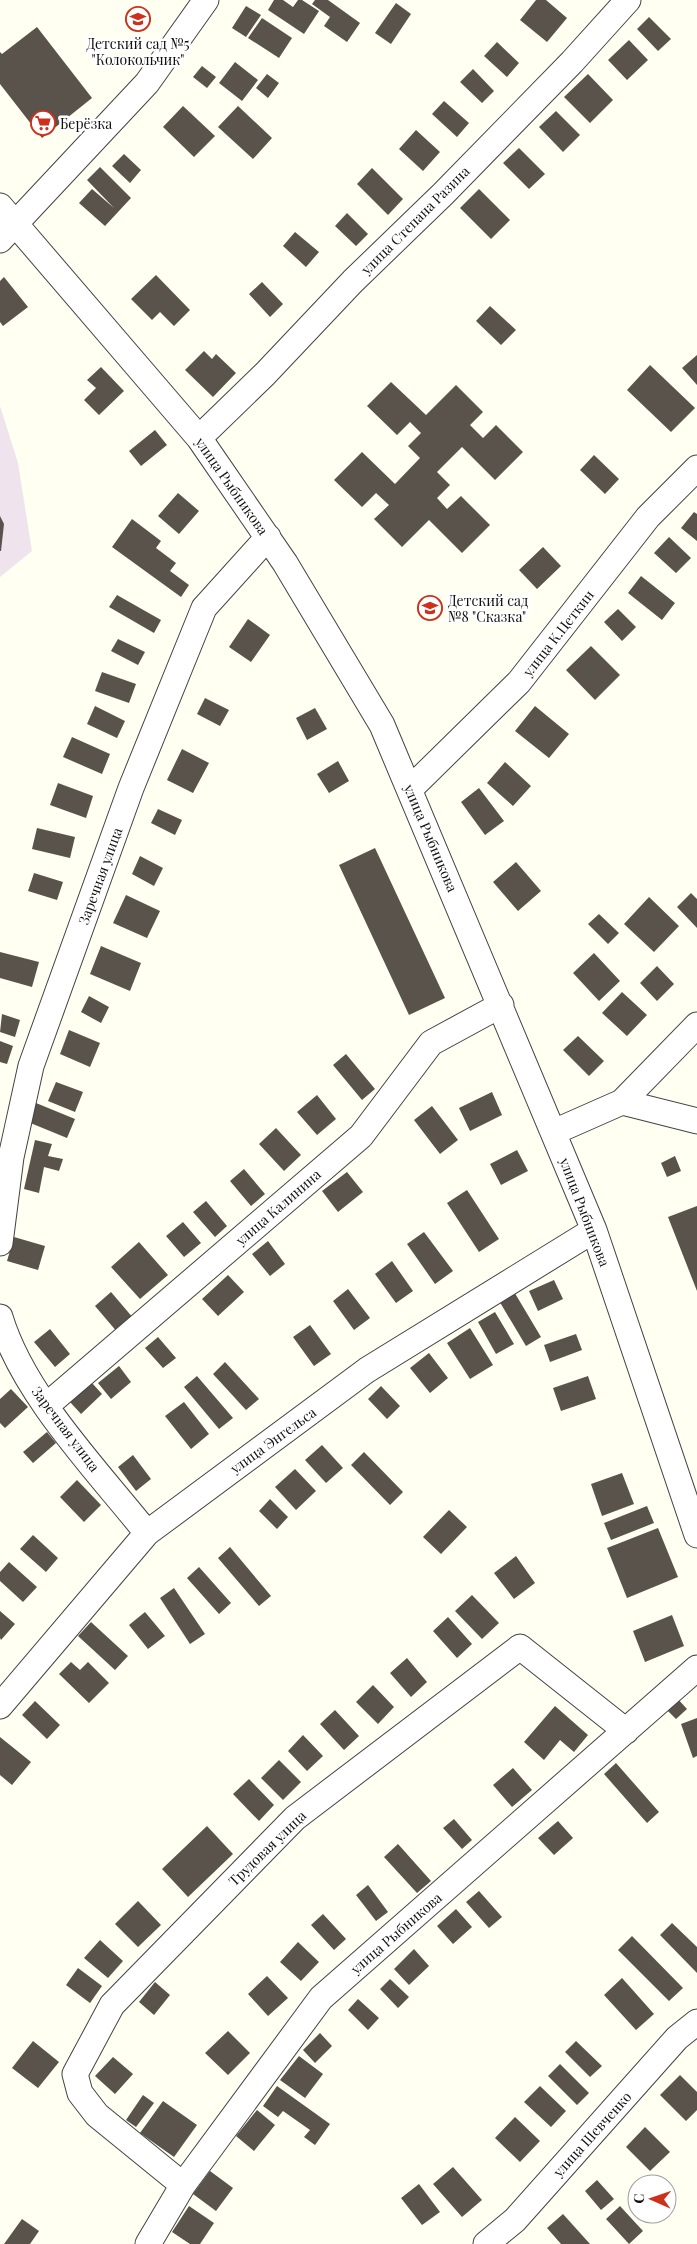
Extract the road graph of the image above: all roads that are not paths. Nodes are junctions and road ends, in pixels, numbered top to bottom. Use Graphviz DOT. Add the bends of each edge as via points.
graph roads {
  1 [pos="206,0"];
  2 [pos="628,0"];
  3 [pos="5,223"];
  4 [pos="200,438"];
  5 [pos="697,468"];
  6 [pos="268,537"];
  7 [pos="410,789"];
  8 [pos="501,1005"];
  9 [pos="697,1024"];
  10 [pos="622,1102"];
  11 [pos="697,1121"];
  12 [pos="554,1132"];
  13 [pos="594,1230"];
  14 [pos="0,1243"];
  15 [pos="0,1317"];
  16 [pos="46,1406"];
  17 [pos="146,1533"];
  18 [pos="697,1536"];
  19 [pos="697,1668"];
  20 [pos="0,1706"];
  21 [pos="626,1731"];
  22 [pos="697,2022"];
  23 [pos="183,2185"];
  24 [pos="148,2244"];
  25 [pos="486,2244"];
  1 -- 3 [label="street" via="147,83"];
  2 -- 4 [label="street, улица Степана Разина" via="572,62"];
  3 -- 4 [label="street, улица Рыбникова"];
  4 -- 6 [label="street, улица Рыбникова"];
  5 -- 7 [label="street, улица К.Цеткин" via="648,517 520,682"];
  6 -- 7 [label="street, улица Рыбникова" via="382,725"];
  6 -- 14 [label="street, Заречная улица" via="204,608 131,788 31,1066 11,1157"];
  7 -- 8 [label="street, улица Рыбникова"];
  8 -- 12 [label="street, улица Рыбникова"];
  8 -- 16 [label="street, улица Калинина" via="431,1043 361,1136"];
  9 -- 10 [label="street"];
  10 -- 11 [label="street"];
  10 -- 12 [label="street"];
  12 -- 13 [label="street, улица Рыбникова"];
  13 -- 17 [label="street, улица Энгельса" via="367,1370"];
  13 -- 18 [label="street, улица Рыбникова"];
  15 -- 16 [label="street, Заречная улица" via="7,1339"];
  16 -- 17 [label="street, Заречная улица"];
  17 -- 20 [label="street, улица Энгельса"];
  19 -- 21 [label="street, улица Рыбникова"];
  21 -- 23 [label="street, улица Рыбникова" via="322,1998"];
  21 -- 23 [label="street, Трудовая улица" via="520,1646 295,1818 112,2005 75,2074 80,2093 97,2115"];
  22 -- 25 [label="street, улица Шевченко" via="677,2038 515,2220"];
  23 -- 24 [label="street, улица Рыбникова"];
}
